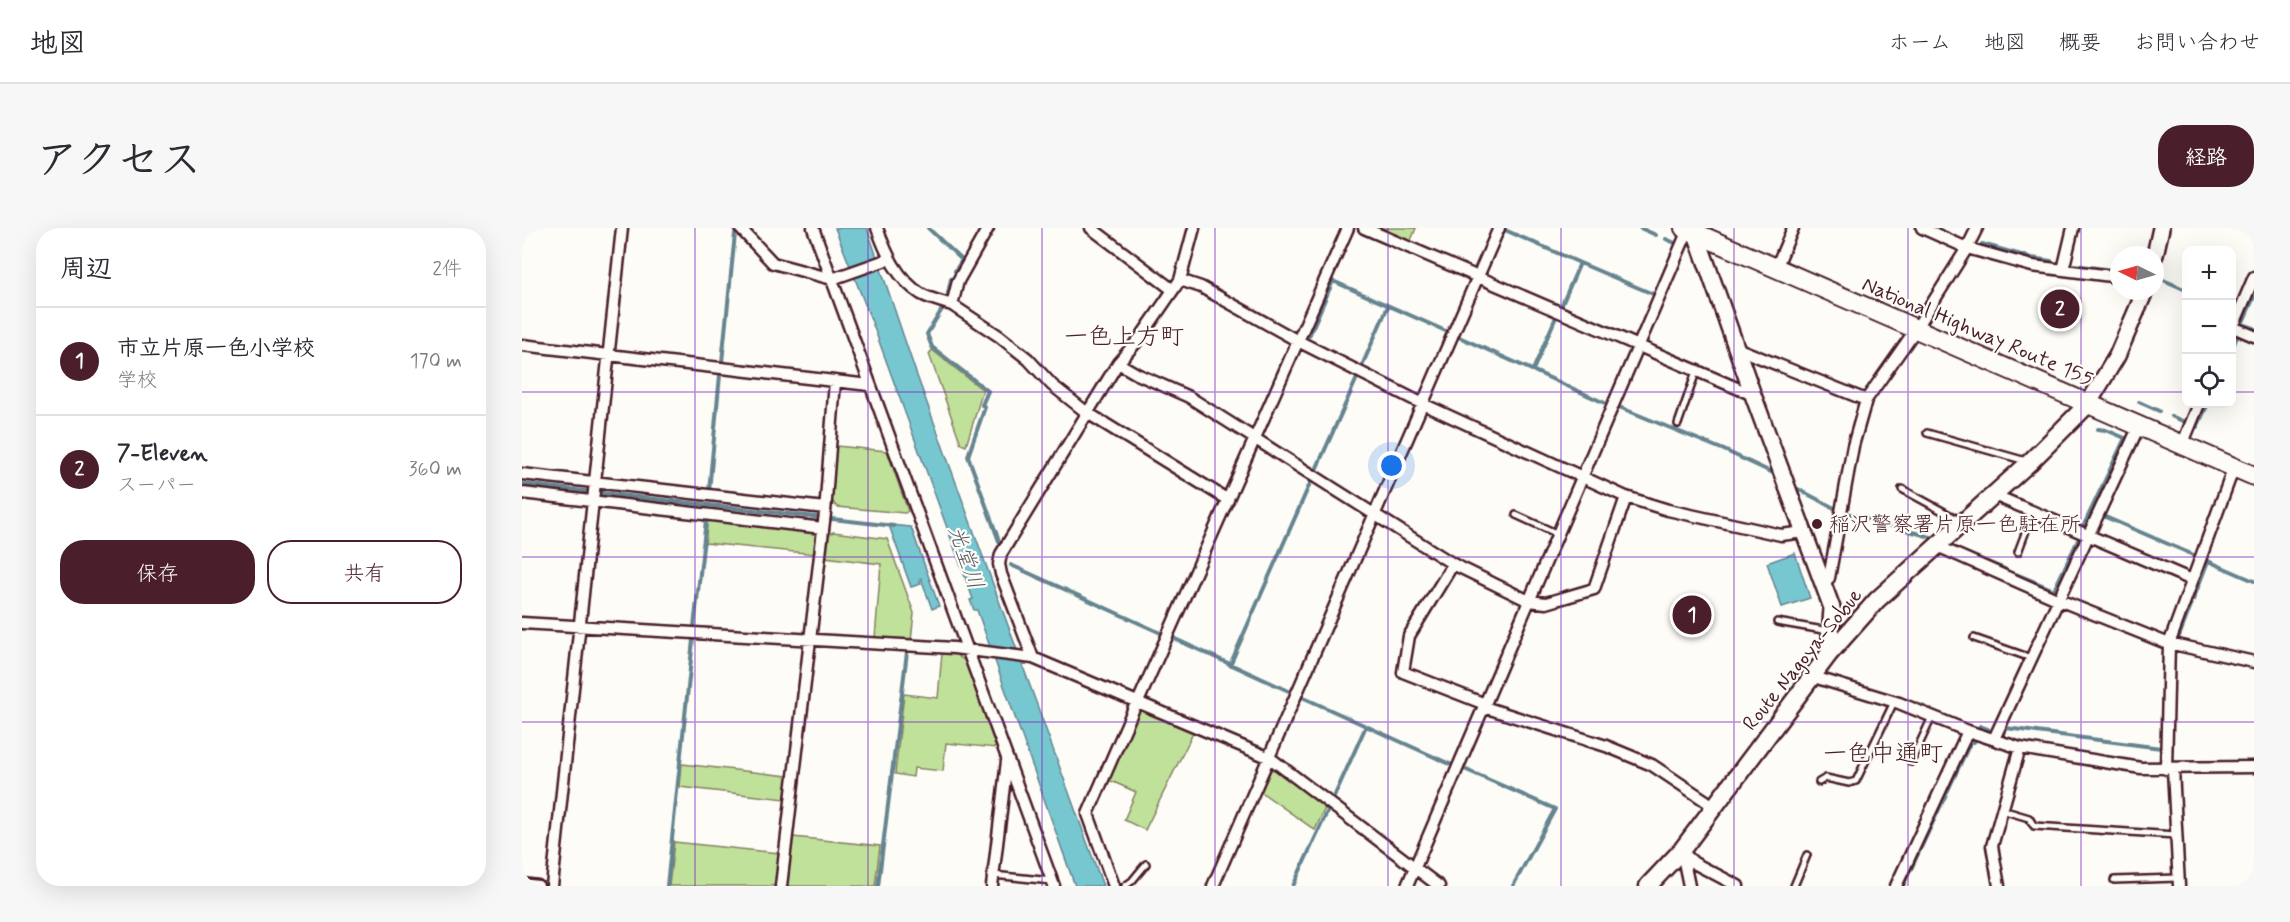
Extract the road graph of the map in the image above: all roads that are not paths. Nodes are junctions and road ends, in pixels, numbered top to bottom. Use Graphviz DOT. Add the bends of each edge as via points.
graph roads {
  1 [pos="622,228"];
  2 [pos="740,228"];
  3 [pos="813,228"];
  4 [pos="877,228"];
  5 [pos="988,228"];
  6 [pos="1091,228"];
  7 [pos="1194,228"];
  8 [pos="1348,228"];
  9 [pos="1364,228"];
  10 [pos="1499,228"];
  11 [pos="1793,228"];
  12 [pos="1922,228"];
  13 [pos="1977,228"];
  14 [pos="2073,228"];
  15 [pos="2161,228"];
  16 [pos="1691,230"];
  17 [pos="2157,246"];
  18 [pos="1967,248"];
  19 [pos="887,260"];
  20 [pos="1776,268"];
  21 [pos="2063,270"];
  22 [pos="2110,276"];
  23 [pos="837,278"];
  24 [pos="1477,278"];
  25 [pos="2254,278"];
  26 [pos="1176,285"];
  27 [pos="2141,300"];
  28 [pos="952,305"];
  29 [pos="2236,319"];
  30 [pos="1916,329"];
  31 [pos="2236,329"];
  32 [pos="2254,336"];
  33 [pos="1298,341"];
  34 [pos="522,345"];
  35 [pos="1638,346"];
  36 [pos="1736,348"];
  37 [pos="608,355"];
  38 [pos="1118,363"];
  39 [pos="1696,371"];
  40 [pos="835,381"];
  41 [pos="869,385"];
  42 [pos="1753,395"];
  43 [pos="1866,400"];
  44 [pos="2088,404"];
  45 [pos="1423,405"];
  46 [pos="2197,408"];
  47 [pos="1086,412"];
  48 [pos="1678,424"];
  49 [pos="2139,426"];
  50 [pos="1927,433"];
  51 [pos="1255,438"];
  52 [pos="2182,445"];
  53 [pos="2030,462"];
  54 [pos="2234,467"];
  55 [pos="522,474"];
  56 [pos="2254,476"];
  57 [pos="1582,478"];
  58 [pos="594,483"];
  59 [pos="1902,489"];
  60 [pos="522,493"];
  61 [pos="1994,495"];
  62 [pos="1626,497"];
  63 [pos="592,499"];
  64 [pos="1228,500"];
  65 [pos="825,511"];
  66 [pos="2033,512"];
  67 [pos="1375,515"];
  68 [pos="1516,515"];
  69 [pos="1964,522"];
  70 [pos="823,527"];
  71 [pos="1804,532"];
  72 [pos="1558,534"];
  73 [pos="2088,537"];
  74 [pos="1937,546"];
  75 [pos="2018,552"];
  76 [pos="1453,564"];
  77 [pos="2192,580"];
  78 [pos="1823,582"];
  79 [pos="2059,600"];
  80 [pos="1529,601"];
  81 [pos="1777,622"];
  82 [pos="522,623"];
  83 [pos="579,626"];
  84 [pos="1831,631"];
  85 [pos="1974,638"];
  86 [pos="810,640"];
  87 [pos="2169,644"];
  88 [pos="975,652"];
  89 [pos="1829,654"];
  90 [pos="1031,658"];
  91 [pos="2031,658"];
  92 [pos="2254,662"];
  93 [pos="1814,677"];
  94 [pos="1138,701"];
  95 [pos="1894,702"];
  96 [pos="1484,705"];
  97 [pos="1932,716"];
  98 [pos="1968,731"];
  99 [pos="1994,739"];
  100 [pos="2020,748"];
  101 [pos="1008,757"];
  102 [pos="1270,758"];
  103 [pos="1911,762"];
  104 [pos="2254,767"];
  105 [pos="2170,769"];
  106 [pos="1819,782"];
  107 [pos="1715,807"];
  108 [pos="2002,810"];
  109 [pos="2176,835"];
  110 [pos="1682,851"];
  111 [pos="1807,855"];
  112 [pos="1146,864"];
  113 [pos="1415,868"];
  114 [pos="993,880"];
  115 [pos="2115,880"];
  116 [pos="2178,882"];
  117 [pos="522,884"];
  118 [pos="1053,884"];
  119 [pos="538,886"];
  120 [pos="552,886"];
  121 [pos="781,886"];
  122 [pos="1114,886"];
  123 [pos="1125,886"];
  124 [pos="1213,886"];
  125 [pos="1407,886"];
  126 [pos="1439,886"];
  127 [pos="1648,886"];
  128 [pos="1689,886"];
  129 [pos="1738,886"];
  130 [pos="1794,886"];
  131 [pos="1896,886"];
  132 [pos="1999,886"];
  1 -- 37 [label="street"];
  2 -- 23 [label="street" via="773,263"];
  3 -- 23 [label="street"];
  4 -- 19 [label="street"];
  5 -- 28 [label="street" via="958,281"];
  6 -- 26 [label="street"];
  7 -- 26 [label="street"];
  8 -- 33 [label="street"];
  9 -- 24 [label="street"];
  10 -- 24 [label="street"];
  11 -- 20 [label="street"];
  12 -- 18 [label="street"];
  13 -- 18 [label="street"];
  14 -- 21 [label="street"];
  15 -- 17 [label="street"];
  16 -- 20 [label="highway, National Highway Route 155"];
  16 -- 35 [label="street"];
  16 -- 36 [label="street"];
  18 -- 21 [label="street" via="2032,266"];
  18 -- 30 [label="street"];
  19 -- 23 [label="street"];
  19 -- 28 [label="street" via="921,294"];
  20 -- 30 [label="highway, National Highway Route 155"];
  21 -- 22 [label="street"];
  23 -- 41 [label="street"];
  24 -- 35 [label="street"];
  24 -- 45 [label="street"];
  25 -- 29 [label="street"];
  26 -- 33 [label="street" via="1201,287"];
  26 -- 38 [label="street" via="1140,339"];
  27 -- 44 [label="street" via="2117,356"];
  28 -- 47 [label="street" via="1006,341"];
  30 -- 43 [label="street"];
  30 -- 44 [label="highway, National Highway Route 155"];
  31 -- 32 [label="street"];
  33 -- 45 [label="street"];
  33 -- 51 [label="street"];
  34 -- 37 [label="street"];
  35 -- 39 [label="street"];
  35 -- 57 [label="street"];
  36 -- 42 [label="street"];
  36 -- 43 [label="street"];
  37 -- 40 [label="street"];
  37 -- 58 [label="street"];
  38 -- 47 [label="street"];
  38 -- 51 [label="street" via="1189,397"];
  39 -- 42 [label="street"];
  39 -- 48 [label="lane"];
  40 -- 41 [label="street"];
  40 -- 65 [label="street"];
  41 -- 88 [label="street"];
  42 -- 71 [label="street"];
  43 -- 78 [label="street" via="1853,446 1828,579"];
  44 -- 49 [label="highway, National Highway Route 155"];
  44 -- 53 [label="main road, Route Nagoya-Sobue"];
  45 -- 57 [label="street"];
  45 -- 67 [label="street"];
  46 -- 52 [label="street"];
  47 -- 64 [label="street"];
  47 -- 90 [label="street" via="1001,554 1001,574"];
  49 -- 52 [label="highway, National Highway Route 155"];
  49 -- 73 [label="street"];
  50 -- 53 [label="lane"];
  51 -- 64 [label="street"];
  51 -- 67 [label="street"];
  52 -- 54 [label="highway, National Highway Route 155"];
  53 -- 61 [label="main road, Route Nagoya-Sobue"];
  54 -- 56 [label="highway, National Highway Route 155"];
  54 -- 77 [label="street"];
  55 -- 58 [label="street"];
  57 -- 62 [label="street"];
  57 -- 72 [label="street"];
  58 -- 63 [label="street"];
  58 -- 65 [label="street"];
  59 -- 69 [label="lane"];
  60 -- 63 [label="street"];
  61 -- 66 [label="street"];
  61 -- 69 [label="main road, Route Nagoya-Sobue"];
  62 -- 71 [label="street" via="1781,535"];
  62 -- 80 [label="street" via="1594,589 1546,603"];
  63 -- 70 [label="street"];
  63 -- 83 [label="street"];
  64 -- 94 [label="street"];
  65 -- 70 [label="street"];
  66 -- 73 [label="street"];
  66 -- 75 [label="lane"];
  67 -- 76 [label="street"];
  67 -- 102 [label="street"];
  68 -- 72 [label="lane"];
  69 -- 74 [label="main road, Route Nagoya-Sobue"];
  70 -- 86 [label="street"];
  71 -- 78 [label="street"];
  72 -- 80 [label="street"];
  73 -- 77 [label="street"];
  73 -- 79 [label="street"];
  74 -- 79 [label="street"];
  74 -- 89 [label="main road, Route Nagoya-Sobue" via="1877,600"];
  76 -- 80 [label="street"];
  76 -- 96 [label="street" via="1408,636 1403,672"];
  77 -- 87 [label="street"];
  78 -- 84 [label="street" via="1832,608"];
  79 -- 87 [label="street"];
  79 -- 91 [label="street"];
  80 -- 96 [label="street"];
  81 -- 84 [label="lane"];
  82 -- 83 [label="street"];
  83 -- 86 [label="street"];
  83 -- 120 [label="street"];
  84 -- 89 [label="street"];
  85 -- 91 [label="lane"];
  86 -- 88 [label="street"];
  86 -- 121 [label="street"];
  87 -- 92 [label="street"];
  87 -- 105 [label="street"];
  88 -- 90 [label="street"];
  88 -- 101 [label="street"];
  89 -- 93 [label="main road, Route Nagoya-Sobue"];
  90 -- 94 [label="street"];
  91 -- 99 [label="street"];
  93 -- 95 [label="street"];
  93 -- 107 [label="main road, Route Nagoya-Sobue"];
  94 -- 102 [label="street"];
  94 -- 122 [label="street" via="1088,814"];
  95 -- 97 [label="street"];
  95 -- 106 [label="lane" via="1856,781 1826,778"];
  96 -- 107 [label="street" via="1652,765"];
  96 -- 113 [label="street"];
  97 -- 98 [label="street"];
  97 -- 103 [label="lane"];
  98 -- 99 [label="street"];
  98 -- 131 [label="street"];
  99 -- 100 [label="street"];
  100 -- 105 [label="street" via="2141,768"];
  100 -- 108 [label="street"];
  101 -- 114 [label="street"];
  101 -- 118 [label="street"];
  102 -- 113 [label="street"];
  102 -- 124 [label="street"];
  104 -- 105 [label="street"];
  105 -- 109 [label="street"];
  107 -- 110 [label="main road, Route Nagoya-Sobue"];
  108 -- 109 [label="lane" via="2029,818 2034,826"];
  108 -- 132 [label="street" via="1992,846"];
  109 -- 116 [label="street"];
  110 -- 127 [label="main road, Route Nagoya-Sobue"];
  110 -- 128 [label="street"];
  110 -- 129 [label="street" via="1694,863"];
  111 -- 130 [label="lane"];
  112 -- 123 [label="lane"];
  113 -- 125 [label="street"];
  113 -- 126 [label="street"];
  114 -- 118 [label="lane"];
  115 -- 116 [label="lane"];
  117 -- 119 [label="street"];
}
